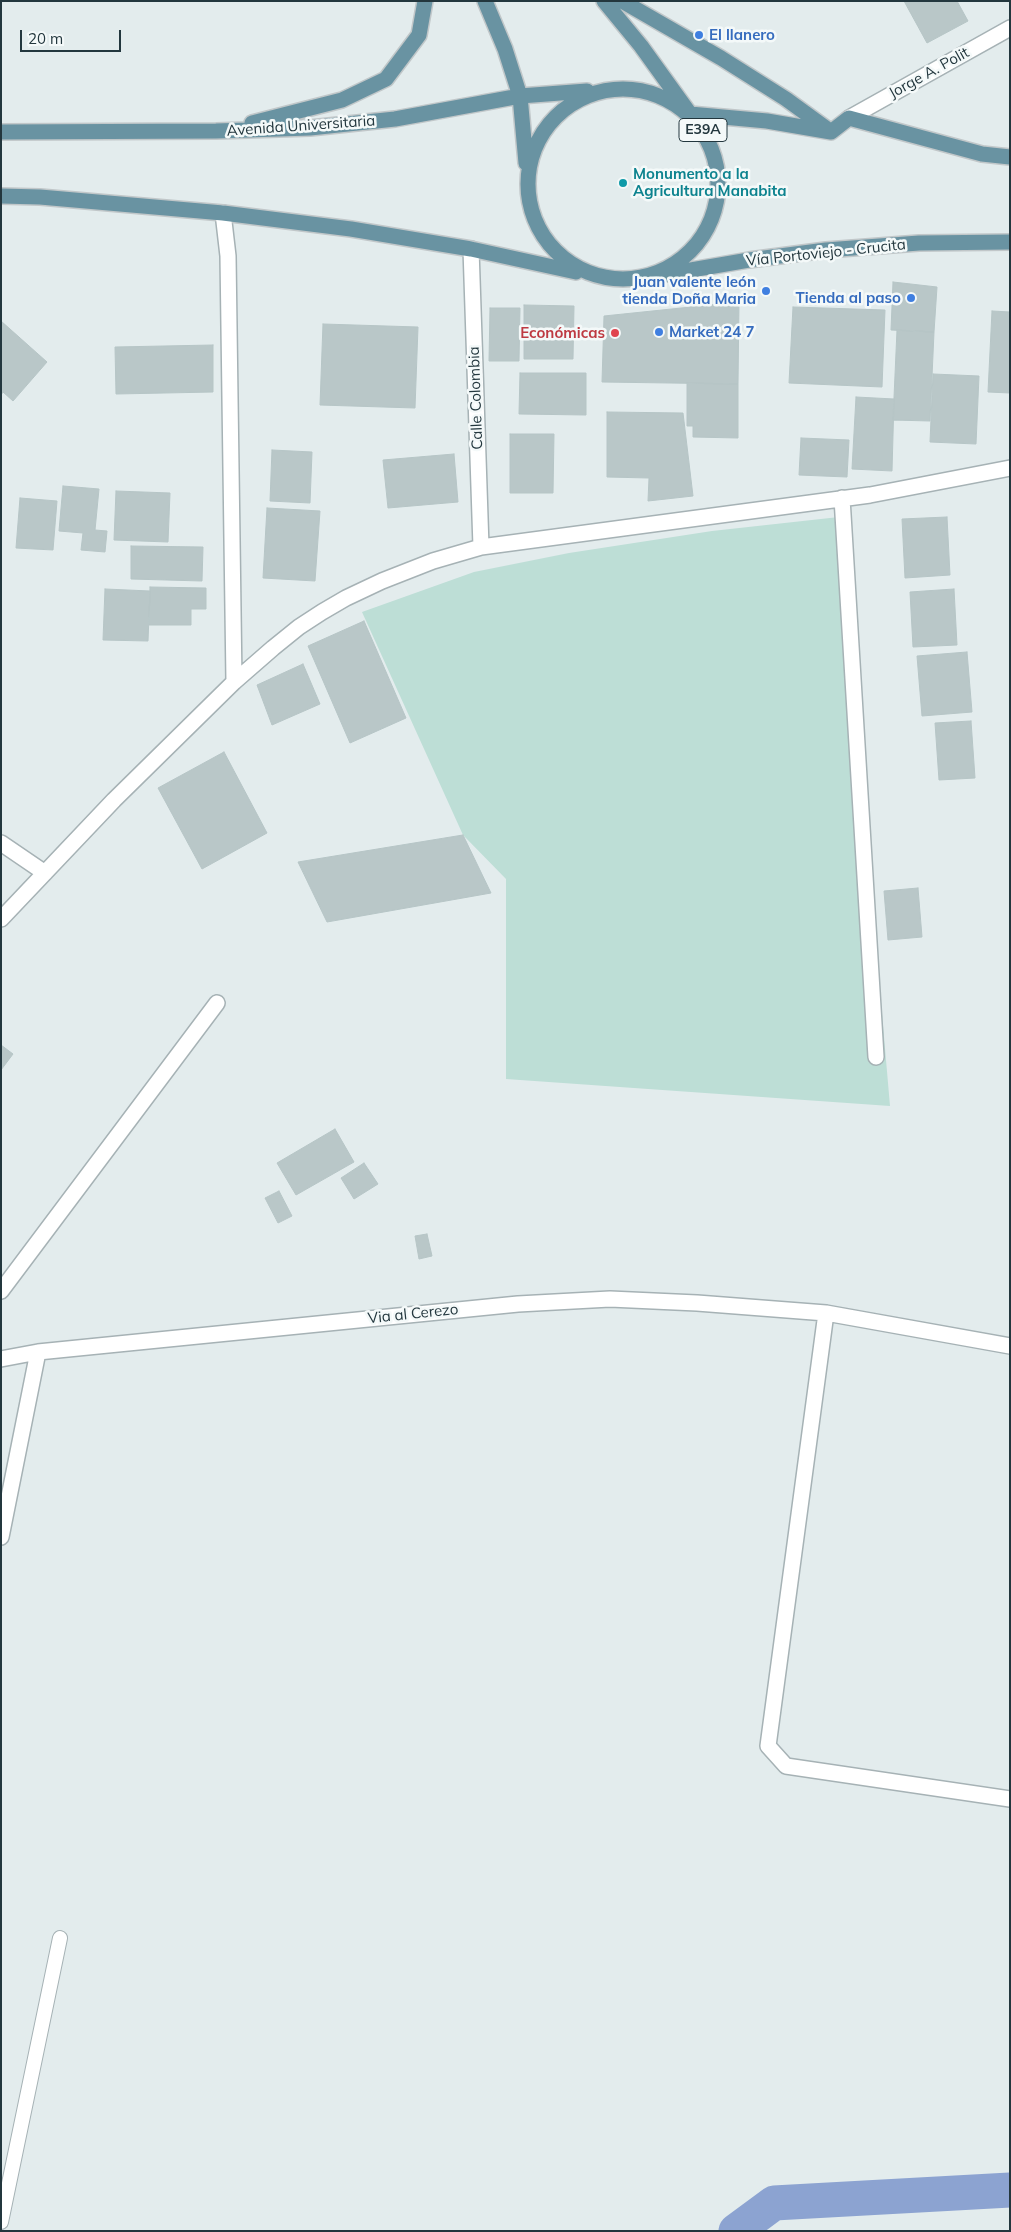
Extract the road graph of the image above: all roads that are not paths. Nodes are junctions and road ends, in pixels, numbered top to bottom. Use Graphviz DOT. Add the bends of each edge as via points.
graph roads {
  1 [pos="425,1"];
  2 [pos="485,1"];
  3 [pos="604,1"];
  4 [pos="622,1"];
  5 [pos="1010,28"];
  6 [pos="598,90"];
  7 [pos="520,96"];
  8 [pos="690,114"];
  9 [pos="849,118"];
  10 [pos="216,131"];
  11 [pos="1,132"];
  12 [pos="831,132"];
  13 [pos="1010,156"];
  14 [pos="1,196"];
  15 [pos="531,209"];
  16 [pos="223,214"];
  17 [pos="1010,242"];
  18 [pos="471,250"];
  19 [pos="592,275"];
  20 [pos="644,278"];
  21 [pos="1010,468"];
  22 [pos="842,498"];
  23 [pos="481,547"];
  24 [pos="234,682"];
  25 [pos="1,843"];
  26 [pos="45,873"];
  27 [pos="1,919"];
  28 [pos="217,1003"];
  29 [pos="876,1057"];
  30 [pos="1,1291"];
  31 [pos="826,1313"];
  32 [pos="1010,1346"];
  33 [pos="38,1352"];
  34 [pos="1,1359"];
  35 [pos="1,1537"];
  36 [pos="1010,1799"];
  37 [pos="60,1938"];
  38 [pos="1,2222"];
  1 -- 10 [label="main road" via="419,35 386,78 342,100"];
  2 -- 7 [label="main road, E39A"];
  3 -- 8 [label="main road, E39A"];
  4 -- 12 [label="main road" via="729,62 786,98"];
  5 -- 9 [label="street, Jorge A. Polit"];
  6 -- 7 [label="main road, Avenida Universitaria"];
  6 -- 8 [label="main road, E39A" via="623,86"];
  6 -- 15 [label="main road, E39A" via="571,102 548,123 534,150 528,179"];
  7 -- 10 [label="main road, Avenida Universitaria" via="395,119 310,128"];
  7 -- 15 [label="main road, E39A"];
  8 -- 12 [label="main road, E39A" via="767,121"];
  8 -- 20 [label="main road, E39A" via="706,134 716,158 719,184 716,210 705,234 689,254 668,269"];
  9 -- 12 [label="main road"];
  9 -- 13 [label="main road" via="982,154"];
  10 -- 11 [label="main road, Avenida Universitaria"];
  14 -- 16 [label="main road"];
  15 -- 19 [label="main road, E39A" via="544,238 565,260"];
  16 -- 18 [label="main road" via="351,229"];
  16 -- 24 [label="street" via="228,256"];
  17 -- 20 [label="main road, Vía Portoviejo - Crucita / E39A" via="826,250"];
  18 -- 19 [label="main road"];
  18 -- 23 [label="street, Calle Colombia"];
  19 -- 20 [label="main road, E39A" via="618,280"];
  21 -- 22 [label="street"];
  22 -- 23 [label="street"];
  22 -- 29 [label="street"];
  23 -- 24 [label="street" via="433,561 346,598 299,627"];
  24 -- 26 [label="street"];
  25 -- 26 [label="street"];
  26 -- 27 [label="street"];
  28 -- 30 [label="street"];
  31 -- 32 [label="street, Via al Cerezo"];
  31 -- 33 [label="street, Via al Cerezo" via="697,1302 610,1299 518,1304"];
  31 -- 36 [label="street" via="768,1746 786,1766"];
  33 -- 34 [label="street, Via al Cerezo"];
  33 -- 35 [label="street"];
  37 -- 38 [label="lane"];
}
